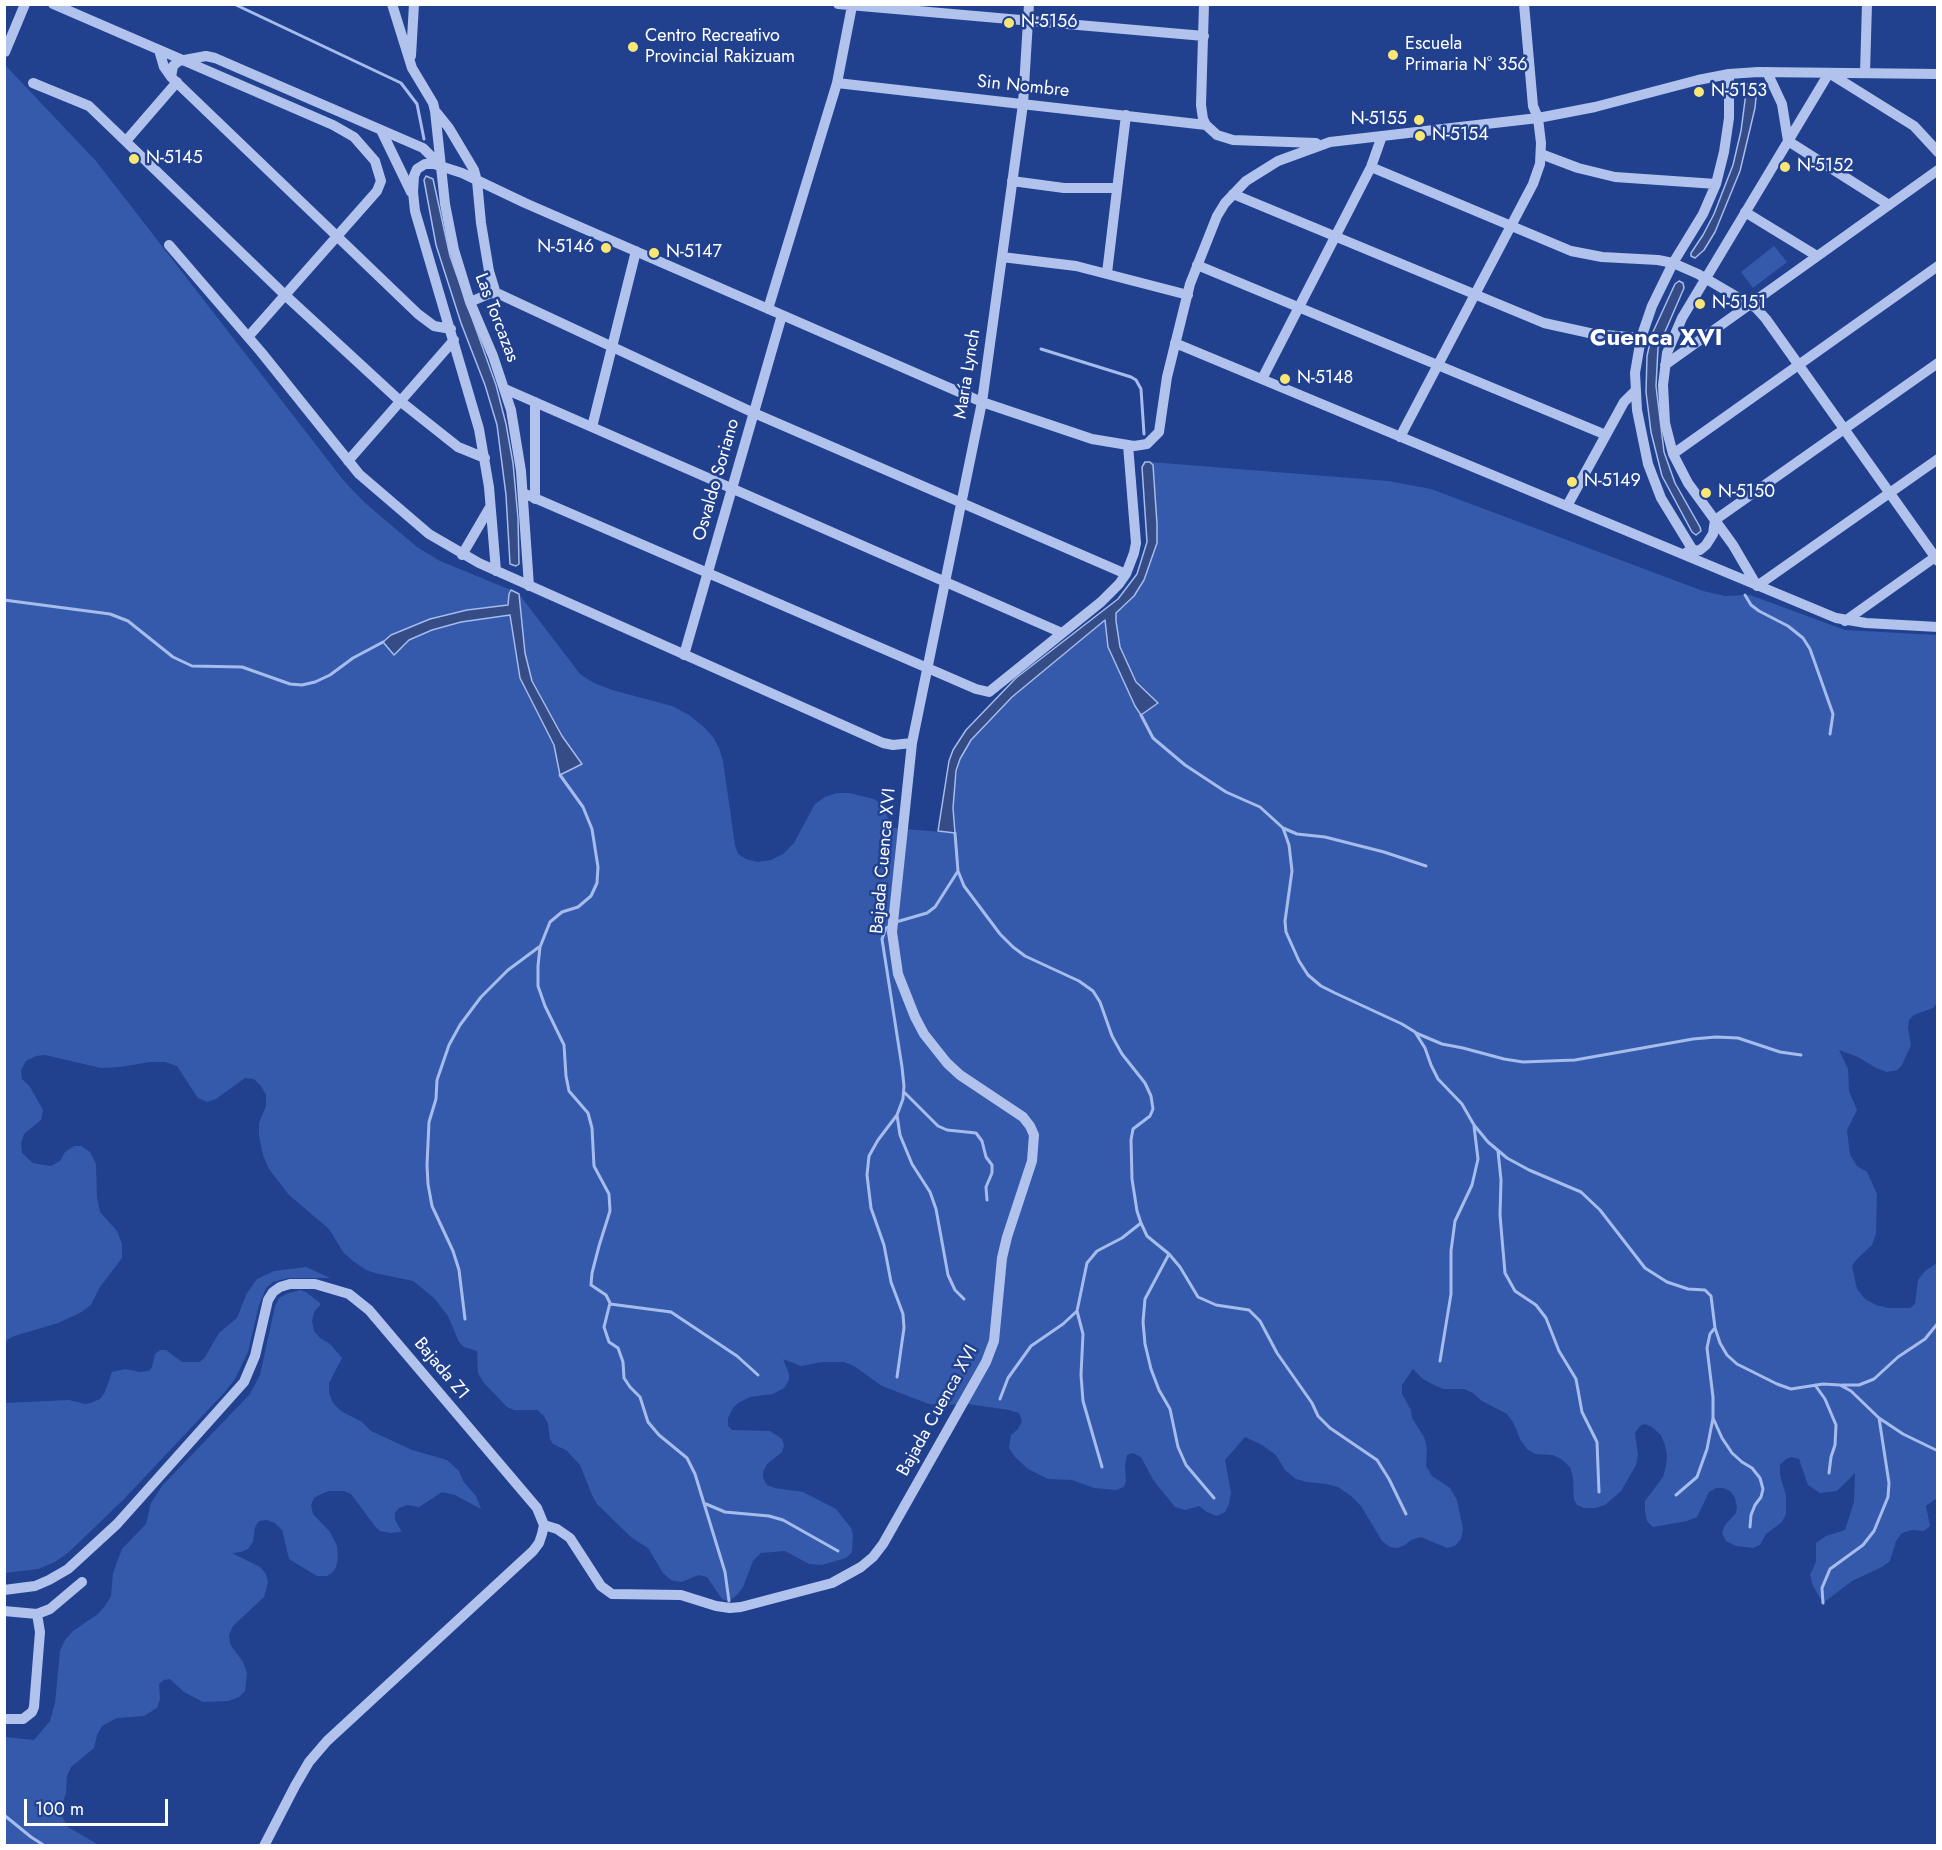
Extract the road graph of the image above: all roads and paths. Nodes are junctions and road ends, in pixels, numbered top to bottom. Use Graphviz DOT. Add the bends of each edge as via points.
graph roads {
  1 [pos="25,4"];
  2 [pos="53,4"];
  3 [pos="392,4"];
  4 [pos="414,4"];
  5 [pos="838,4"];
  6 [pos="1029,4"];
  7 [pos="1204,4"];
  8 [pos="1524,4"];
  9 [pos="1867,4"];
  10 [pos="858,6"];
  11 [pos="1028,21"];
  12 [pos="1204,36"];
  13 [pos="159,50"];
  14 [pos="5,52"];
  15 [pos="183,60"];
  16 [pos="412,68"];
  17 [pos="1767,72"];
  18 [pos="1829,73"];
  19 [pos="1729,74"];
  20 [pos="1865,74"];
  21 [pos="1938,74"];
  22 [pos="174,80"];
  23 [pos="33,83"];
  24 [pos="837,83"];
  25 [pos="1023,104"];
  26 [pos="435,111"];
  27 [pos="1126,116"];
  28 [pos="1538,118"];
  29 [pos="1206,125"];
  30 [pos="381,130"];
  31 [pos="1382,136"];
  32 [pos="126,141"];
  33 [pos="1788,141"];
  34 [pos="1330,142"];
  35 [pos="1938,152"];
  36 [pos="1541,154"];
  37 [pos="441,165"];
  38 [pos="1371,166"];
  39 [pos="1938,170"];
  40 [pos="477,181"];
  41 [pos="1012,181"];
  42 [pos="1716,184"];
  43 [pos="1118,188"];
  44 [pos="1233,194"];
  45 [pos="413,196"];
  46 [pos="1888,205"];
  47 [pos="1745,212"];
  48 [pos="1511,226"];
  49 [pos="337,236"];
  50 [pos="1335,237"];
  51 [pos="169,245"];
  52 [pos="636,251"];
  53 [pos="1816,256"];
  54 [pos="1002,257"];
  55 [pos="1673,263"];
  56 [pos="1197,265"];
  57 [pos="1938,266"];
  58 [pos="1107,273"];
  59 [pos="1705,278"];
  60 [pos="496,294"];
  61 [pos="285,295"];
  62 [pos="1188,295"];
  63 [pos="1475,295"];
  64 [pos="470,302"];
  65 [pos="1750,304"];
  66 [pos="1299,307"];
  67 [pos="768,309"];
  68 [pos="782,315"];
  69 [pos="452,335"];
  70 [pos="248,337"];
  71 [pos="1641,338"];
  72 [pos="1175,343"];
  73 [pos="612,346"];
  74 [pos="1938,363"];
  75 [pos="1438,365"];
  76 [pos="1665,365"];
  77 [pos="1799,365"];
  78 [pos="1262,379"];
  79 [pos="505,389"];
  80 [pos="1636,390"];
  81 [pos="400,401"];
  82 [pos="535,402"];
  83 [pos="982,402"];
  84 [pos="754,413"];
  85 [pos="592,427"];
  86 [pos="1844,429"];
  87 [pos="1606,435"];
  88 [pos="1400,437"];
  89 [pos="1128,446"];
  90 [pos="1674,454"];
  91 [pos="485,458"];
  92 [pos="1938,459"];
  93 [pos="348,461"];
  94 [pos="732,489"];
  95 [pos="523,493"];
  96 [pos="1890,493"];
  97 [pos="536,498"];
  98 [pos="961,503"];
  99 [pos="1567,506"];
  100 [pos="490,507"];
  101 [pos="1715,520"];
  102 [pos="1677,552"];
  103 [pos="1694,552"];
  104 [pos="462,555"];
  105 [pos="1937,557"];
  106 [pos="496,571"];
  107 [pos="708,573"];
  108 [pos="1126,574"];
  109 [pos="945,582"];
  110 [pos="529,586"];
  111 [pos="1757,586"];
  112 [pos="1845,621"];
  113 [pos="1938,627"];
  114 [pos="1062,633"];
  115 [pos="684,655"];
  116 [pos="927,668"];
  117 [pos="912,743"];
  118 [pos="544,1525"];
  119 [pos="82,1582"];
  120 [pos="4,1590"];
  121 [pos="4,1611"];
  122 [pos="37,1614"];
  123 [pos="4,1719"];
  124 [pos="264,1845"];
  1 -- 14 [label="street"];
  2 -- 13 [label="street"];
  3 -- 16 [label="street, Las Torcazas"];
  4 -- 16 [label="street, Las Torcazas"];
  5 -- 10 [label="street"];
  6 -- 11 [label="street, María Lynch"];
  7 -- 12 [label="street"];
  8 -- 28 [label="street" via="1533,106"];
  9 -- 20 [label="street"];
  10 -- 11 [label="street"];
  10 -- 24 [label="street"];
  11 -- 12 [label="street"];
  11 -- 25 [label="street, María Lynch"];
  12 -- 29 [label="street" via="1201,105"];
  13 -- 15 [label="street"];
  13 -- 22 [label="street" via="164,67"];
  15 -- 22 [label="street" via="173,66"];
  15 -- 30 [label="street" via="215,58"];
  15 -- 49 [label="street" via="333,125 362,146 379,169 380,186"];
  16 -- 26 [label="street, Las Torcazas"];
  17 -- 18 [label="street"];
  17 -- 19 [label="street"];
  17 -- 33 [label="street" via="1782,104"];
  18 -- 20 [label="street"];
  18 -- 33 [label="street"];
  18 -- 35 [label="street" via="1914,126"];
  19 -- 28 [label="street"];
  19 -- 42 [label="street" via="1729,118"];
  20 -- 21 [label="street"];
  22 -- 32 [label="street"];
  22 -- 49 [label="street"];
  23 -- 32 [label="street" via="89,106"];
  24 -- 25 [label="street, Sin Nombre"];
  24 -- 67 [label="street"];
  25 -- 27 [label="street, Sin Nombre"];
  25 -- 41 [label="street, María Lynch"];
  26 -- 37 [label="street, Las Torcazas"];
  26 -- 40 [label="street" via="449,128"];
  27 -- 29 [label="street, Sin Nombre"];
  27 -- 43 [label="street"];
  28 -- 31 [label="street"];
  28 -- 36 [label="street"];
  29 -- 34 [label="street, Sin Nombre" via="1217,135 1233,140"];
  30 -- 37 [label="street" via="423,148"];
  30 -- 45 [label="street"];
  31 -- 34 [label="street"];
  31 -- 38 [label="street"];
  32 -- 61 [label="street"];
  33 -- 46 [label="street"];
  33 -- 47 [label="street"];
  34 -- 44 [label="street" via="1260,170"];
  36 -- 42 [label="street" via="1614,177"];
  36 -- 48 [label="street" via="1537,175"];
  37 -- 40 [label="street"];
  37 -- 45 [label="street" via="429,163 417,169"];
  37 -- 64 [label="street, Las Torcazas" via="448,227"];
  38 -- 48 [label="street"];
  38 -- 50 [label="street"];
  39 -- 46 [label="street"];
  40 -- 52 [label="street"];
  40 -- 60 [label="street"];
  41 -- 43 [label="street" via="1064,188"];
  41 -- 54 [label="street, María Lynch"];
  42 -- 55 [label="street"];
  43 -- 58 [label="street"];
  44 -- 50 [label="street"];
  44 -- 56 [label="street" via="1217,216"];
  45 -- 69 [label="street"];
  46 -- 53 [label="street"];
  47 -- 53 [label="street"];
  47 -- 59 [label="street"];
  48 -- 55 [label="street" via="1587,255"];
  48 -- 63 [label="street"];
  49 -- 61 [label="street"];
  49 -- 69 [label="street" via="423,319"];
  50 -- 63 [label="street"];
  50 -- 66 [label="street"];
  51 -- 70 [label="street"];
  52 -- 67 [label="street"];
  52 -- 73 [label="street"];
  53 -- 65 [label="street"];
  54 -- 58 [label="street"];
  54 -- 83 [label="street, María Lynch"];
  55 -- 59 [label="street"];
  55 -- 71 [label="street"];
  56 -- 62 [label="street"];
  56 -- 66 [label="street"];
  57 -- 77 [label="street"];
  58 -- 62 [label="street"];
  59 -- 65 [label="street"];
  59 -- 76 [label="street" via="1673,335"];
  60 -- 64 [label="street"];
  60 -- 73 [label="street"];
  61 -- 70 [label="street"];
  61 -- 81 [label="street"];
  62 -- 72 [label="street"];
  63 -- 71 [label="street" via="1561,328"];
  63 -- 75 [label="street"];
  64 -- 79 [label="street, Las Torcazas"];
  65 -- 76 [label="street"];
  65 -- 77 [label="street"];
  66 -- 75 [label="street"];
  66 -- 78 [label="street"];
  67 -- 68 [label="street"];
  68 -- 83 [label="street"];
  68 -- 84 [label="street, Osvaldo Soriano"];
  69 -- 81 [label="street"];
  69 -- 91 [label="street"];
  70 -- 93 [label="street"];
  71 -- 80 [label="street"];
  72 -- 78 [label="street"];
  72 -- 89 [label="street" via="1158,432 1147,444"];
  73 -- 84 [label="street"];
  73 -- 85 [label="street"];
  74 -- 86 [label="street"];
  75 -- 87 [label="street"];
  75 -- 88 [label="street"];
  76 -- 90 [label="street" via="1665,423"];
  77 -- 86 [label="street"];
  77 -- 90 [label="street"];
  78 -- 88 [label="street"];
  79 -- 82 [label="street"];
  79 -- 95 [label="street, Las Torcazas" via="515,429"];
  80 -- 87 [label="street" via="1624,402"];
  80 -- 103 [label="street" via="1643,446 1654,483"];
  81 -- 91 [label="street" via="458,447"];
  81 -- 93 [label="street"];
  82 -- 85 [label="street"];
  82 -- 97 [label="street"];
  83 -- 89 [label="street" via="1092,439"];
  83 -- 98 [label="street, María Lynch"];
  84 -- 94 [label="street, Osvaldo Soriano"];
  84 -- 98 [label="street"];
  85 -- 94 [label="street"];
  86 -- 96 [label="street"];
  86 -- 101 [label="street"];
  87 -- 99 [label="street"];
  88 -- 99 [label="street"];
  89 -- 108 [label="street" via="1136,543"];
  90 -- 101 [label="street" via="1688,483"];
  91 -- 100 [label="street"];
  92 -- 96 [label="street"];
  93 -- 104 [label="street" via="412,521"];
  94 -- 107 [label="street, Osvaldo Soriano"];
  94 -- 109 [label="street"];
  95 -- 97 [label="street"];
  95 -- 110 [label="street, Las Torcazas"];
  96 -- 105 [label="street"];
  96 -- 111 [label="street"];
  97 -- 107 [label="street"];
  98 -- 108 [label="street"];
  98 -- 109 [label="street, María Lynch"];
  99 -- 102 [label="street"];
  100 -- 104 [label="street"];
  100 -- 106 [label="street"];
  101 -- 103 [label="street" via="1710,540"];
  101 -- 111 [label="street"];
  102 -- 103 [label="street"];
  102 -- 111 [label="street"];
  104 -- 106 [label="street"];
  105 -- 112 [label="street"];
  106 -- 110 [label="street"];
  107 -- 115 [label="street, Osvaldo Soriano"];
  107 -- 116 [label="street"];
  108 -- 114 [label="street" via="1111,594"];
  109 -- 114 [label="street"];
  109 -- 116 [label="street, María Lynch"];
  110 -- 115 [label="street"];
  111 -- 112 [label="street"];
  112 -- 113 [label="street"];
  114 -- 116 [label="street" via="989,692"];
  115 -- 117 [label="street" via="883,743"];
  116 -- 117 [label="street, María Lynch"];
  117 -- 118 [label="street, Bajada Cuenca XVI" via="893,924 898,974 919,1025 947,1063 1023,1117 1034,1135 1032,1161 1002,1258 998,1323 986,1362 883,1544 861,1567 831,1583 730,1608 681,1595 612,1594 601,1586 570,1538"];
  118 -- 120 [label="street, Bajada Z1" via="537,1508 369,1310 349,1294 334,1289 290,1284 280,1287 268,1300 255,1356 244,1382 117,1524 68,1569 34,1586"];
  118 -- 124 [label="street" via="533,1551 327,1741 309,1762"];
  119 -- 122 [label="street" via="51,1609"];
  121 -- 122 [label="street"];
  122 -- 123 [label="street" via="40,1632 34,1707 28,1717"];
}
